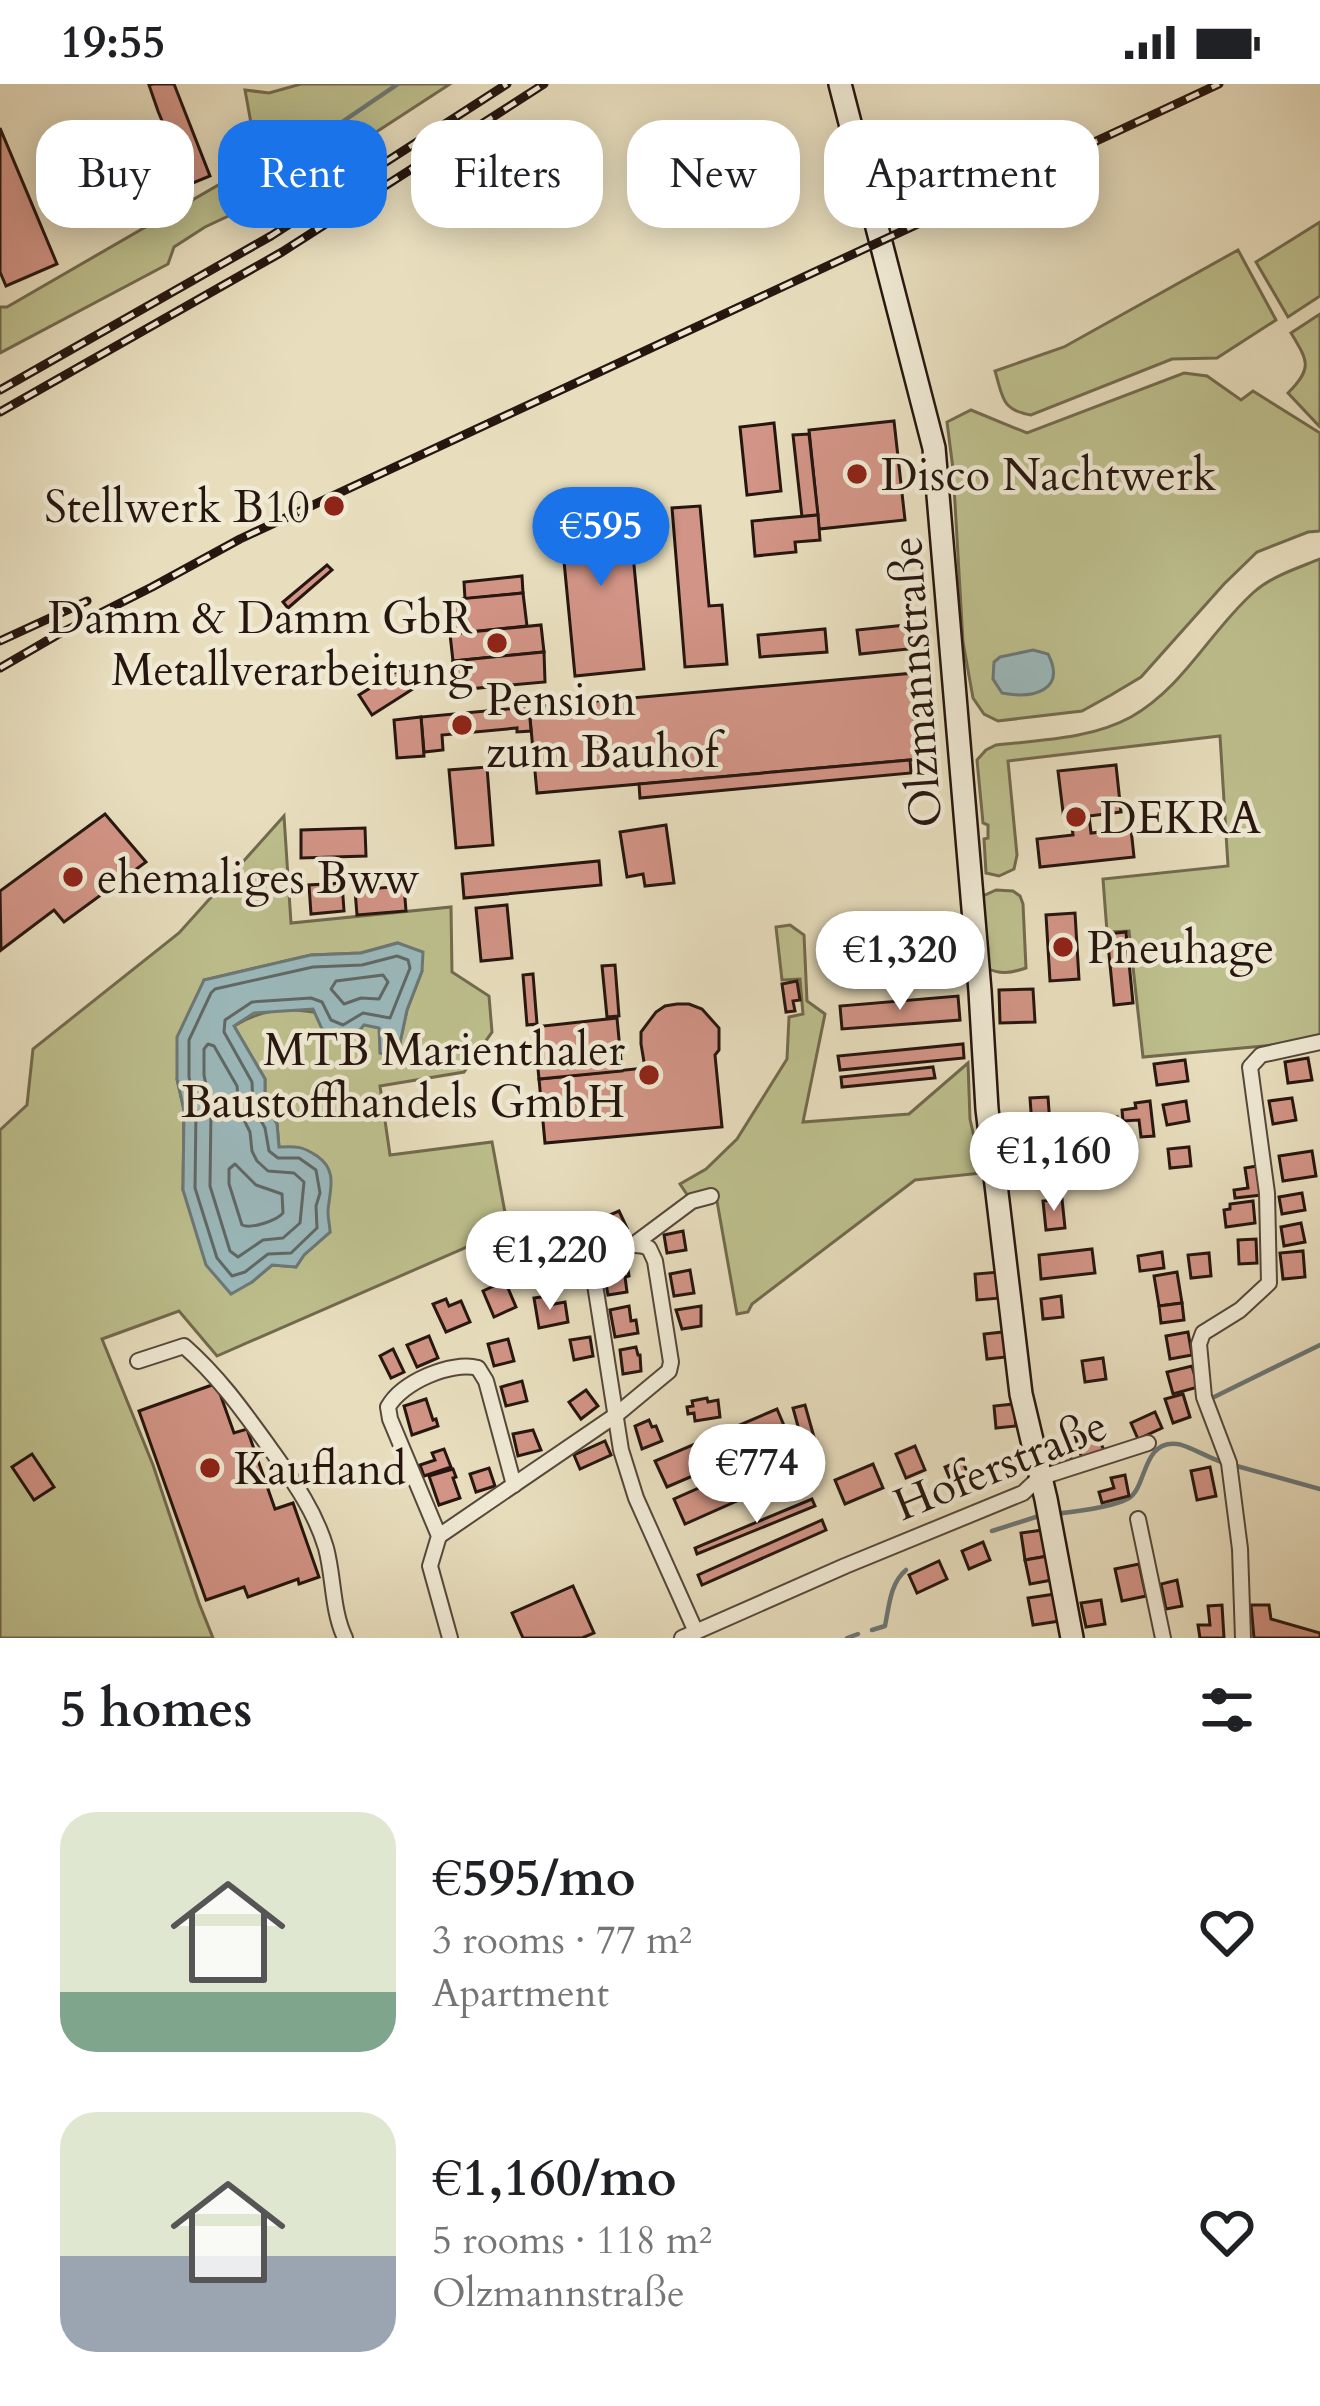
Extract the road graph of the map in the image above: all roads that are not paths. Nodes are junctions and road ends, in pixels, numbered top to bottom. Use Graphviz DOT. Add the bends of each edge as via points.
graph roads {
  1 [pos="840,84"];
  2 [pos="1320,1042"];
  3 [pos="711,1196"];
  4 [pos="637,1242"];
  5 [pos="591,1259"];
  6 [pos="558,1272"];
  7 [pos="138,1361"];
  8 [pos="616,1415"];
  9 [pos="1148,1443"];
  10 [pos="514,1485"];
  11 [pos="1042,1488"];
  12 [pos="1138,1519"];
  13 [pos="439,1536"];
  14 [pos="689,1635"];
  15 [pos="345,1638"];
  16 [pos="450,1638"];
  17 [pos="1072,1638"];
  18 [pos="1163,1638"];
  19 [pos="1243,1638"];
  1 -- 11 [label="main road, Olzmannstraße" via="934,448 986,1102 1021,1394"];
  2 -- 19 [label="street" via="1261,1054 1250,1067 1269,1283 1199,1344 1204,1396 1229,1466"];
  3 -- 4 [label="street"];
  4 -- 5 [label="street"];
  4 -- 8 [label="street" via="655,1261 671,1362"];
  5 -- 6 [label="street"];
  5 -- 8 [label="street"];
  7 -- 15 [label="street" via="184,1346 213,1372 315,1516"];
  8 -- 10 [label="street"];
  8 -- 14 [label="street" via="636,1498"];
  9 -- 11 [label="street, Hoferstraße"];
  10 -- 13 [label="street"];
  10 -- 13 [label="street" via="478,1368 420,1379 395,1394 390,1419"];
  11 -- 14 [label="street, Hoferstraße"];
  11 -- 17 [label="main road, Olzmannstraße"];
  12 -- 18 [label="street"];
  13 -- 16 [label="street" via="430,1566"];
}
